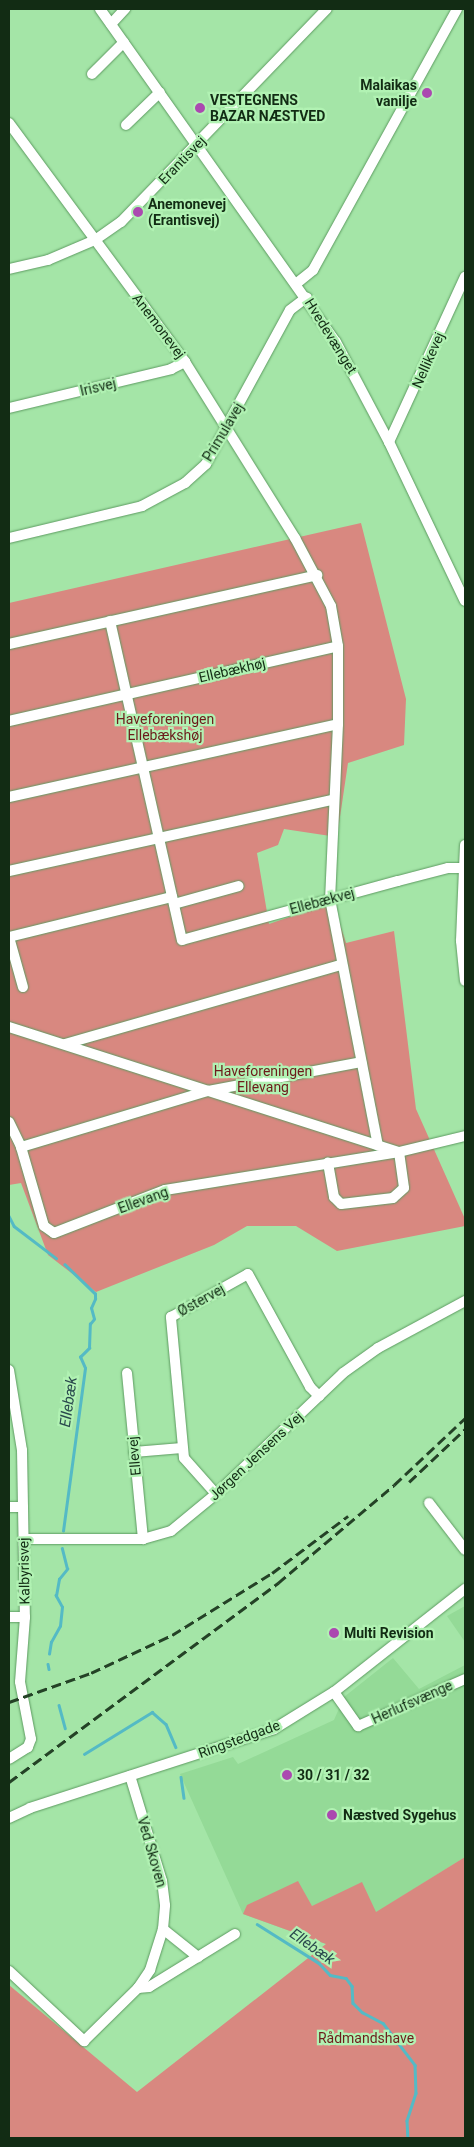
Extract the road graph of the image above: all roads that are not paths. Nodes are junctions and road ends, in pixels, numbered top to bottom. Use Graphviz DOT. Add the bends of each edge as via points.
graph roads {
  1 [pos="100,9"];
  2 [pos="125,9"];
  3 [pos="327,9"];
  4 [pos="457,9"];
  5 [pos="111,24"];
  6 [pos="124,42"];
  7 [pos="92,74"];
  8 [pos="160,92"];
  9 [pos="9,123"];
  10 [pos="126,125"];
  11 [pos="197,144"];
  12 [pos="95,240"];
  13 [pos="9,269"];
  14 [pos="465,277"];
  15 [pos="297,282"];
  16 [pos="307,297"];
  17 [pos="186,362"];
  18 [pos="9,408"];
  19 [pos="227,428"];
  20 [pos="389,442"];
  21 [pos="9,538"];
  22 [pos="317,575"];
  23 [pos="463,587"];
  24 [pos="465,601"];
  25 [pos="110,621"];
  26 [pos="9,644"];
  27 [pos="338,646"];
  28 [pos="126,694"];
  29 [pos="9,721"];
  30 [pos="338,724"];
  31 [pos="143,767"];
  32 [pos="9,798"];
  33 [pos="334,800"];
  34 [pos="159,839"];
  35 [pos="465,845"];
  36 [pos="465,861"];
  37 [pos="9,871"];
  38 [pos="239,886"];
  39 [pos="330,899"];
  40 [pos="173,900"];
  41 [pos="9,937"];
  42 [pos="341,965"];
  43 [pos="465,975"];
  44 [pos="24,987"];
  45 [pos="9,1027"];
  46 [pos="65,1044"];
  47 [pos="361,1062"];
  48 [pos="208,1092"];
  49 [pos="9,1122"];
  50 [pos="465,1136"];
  51 [pos="378,1145"];
  52 [pos="21,1147"];
  53 [pos="400,1152"];
  54 [pos="328,1163"];
  55 [pos="465,1301"];
  56 [pos="9,1370"];
  57 [pos="127,1373"];
  58 [pos="319,1396"];
  59 [pos="182,1448"];
  60 [pos="134,1452"];
  61 [pos="216,1494"];
  62 [pos="429,1503"];
  63 [pos="9,1507"];
  64 [pos="23,1507"];
  65 [pos="24,1539"];
  66 [pos="142,1539"];
  67 [pos="465,1550"];
  68 [pos="465,1589"];
  69 [pos="9,1617"];
  70 [pos="25,1617"];
  71 [pos="465,1679"];
  72 [pos="334,1692"];
  73 [pos="9,1760"];
  74 [pos="130,1776"];
  75 [pos="9,1818"];
  76 [pos="163,1930"];
  77 [pos="235,1934"];
  78 [pos="198,1957"];
  79 [pos="9,1971"];
  80 [pos="138,1988"];
  1 -- 5 [label="street, Hvedevænget"];
  2 -- 5 [label="street"];
  3 -- 11 [label="street, Erantisvej"];
  4 -- 15 [label="street" via="313,270"];
  5 -- 6 [label="street, Hvedevænget"];
  6 -- 7 [label="street"];
  6 -- 8 [label="street, Hvedevænget"];
  8 -- 10 [label="street"];
  8 -- 11 [label="street, Hvedevænget"];
  9 -- 12 [label="street, Anemonevej"];
  11 -- 12 [label="street, Erantisvej" via="121,222"];
  11 -- 15 [label="street, Hvedevænget"];
  12 -- 13 [label="street, Erantisvej" via="48,260"];
  12 -- 17 [label="street, Anemonevej"];
  14 -- 20 [label="street, Nellikevej"];
  15 -- 16 [label="street, Hvedevænget"];
  16 -- 19 [label="street, Primulavej" via="290,310"];
  16 -- 20 [label="street, Hvedevænget" via="353,370"];
  17 -- 18 [label="street, Irisvej" via="171,369"];
  17 -- 19 [label="street, Anemonevej"];
  19 -- 21 [label="street, Primulavej" via="206,464 165,496 142,506"];
  19 -- 22 [label="street, Anemonevej"];
  20 -- 23 [label="street, Hvedevænget"];
  22 -- 25 [label="street"];
  22 -- 27 [label="street" via="331,606"];
  23 -- 24 [label="street, Hvedevænget"];
  25 -- 26 [label="street"];
  25 -- 28 [label="street"];
  27 -- 28 [label="street, Ellebækhøj"];
  27 -- 30 [label="street"];
  28 -- 29 [label="street, Ellebækhøj"];
  28 -- 31 [label="street"];
  30 -- 31 [label="street"];
  30 -- 33 [label="street"];
  31 -- 32 [label="street"];
  31 -- 34 [label="street"];
  33 -- 34 [label="street"];
  33 -- 39 [label="street"];
  34 -- 37 [label="street"];
  34 -- 40 [label="street"];
  35 -- 36 [label="street"];
  36 -- 39 [label="street, Ellebækvej"];
  36 -- 43 [label="street" via="462,940"];
  38 -- 40 [label="street"];
  39 -- 40 [label="street, Ellebækvej" via="182,940"];
  39 -- 42 [label="street"];
  40 -- 41 [label="street"];
  41 -- 44 [label="street"];
  42 -- 46 [label="street"];
  42 -- 47 [label="street"];
  45 -- 46 [label="street"];
  46 -- 48 [label="street"];
  47 -- 48 [label="street"];
  47 -- 51 [label="street"];
  48 -- 51 [label="street"];
  48 -- 52 [label="street"];
  49 -- 52 [label="street, Ellevang"];
  50 -- 53 [label="street, Ellevang"];
  51 -- 53 [label="street"];
  52 -- 54 [label="street, Ellevang" via="44,1226 54,1233 166,1190"];
  53 -- 54 [label="street, Ellevang"];
  53 -- 54 [label="street" via="404,1188 394,1198 336,1202"];
  55 -- 58 [label="street, Jørgen Jensens Vej" via="372,1352"];
  56 -- 64 [label="street, Kalbyrisvej" via="22,1450"];
  57 -- 60 [label="street, Ellevej"];
  58 -- 59 [label="street, Østervej" via="310,1387 248,1274 171,1317"];
  58 -- 61 [label="street, Jørgen Jensens Vej"];
  59 -- 60 [label="street"];
  59 -- 61 [label="street, Østervej" via="190,1467"];
  60 -- 66 [label="street, Ellevej"];
  61 -- 66 [label="street, Jørgen Jensens Vej" via="171,1531"];
  62 -- 67 [label="street"];
  63 -- 64 [label="street"];
  64 -- 65 [label="street, Kalbyrisvej"];
  65 -- 66 [label="street, Jørgen Jensens Vej"];
  65 -- 70 [label="street, Kalbyrisvej"];
  68 -- 72 [label="street, Ringstedgade"];
  69 -- 70 [label="street"];
  70 -- 73 [label="street, Kalbyrisvej" via="20,1682 31,1739 28,1747"];
  71 -- 72 [label="street, Herlufsvænge" via="358,1726"];
  72 -- 74 [label="street, Ringstedgade" via="298,1716 259,1735"];
  74 -- 75 [label="street, Ringstedgade"];
  74 -- 76 [label="street, Ved Skoven" via="162,1881"];
  76 -- 78 [label="street"];
  76 -- 80 [label="street, Ved Skoven" via="158,1950"];
  77 -- 78 [label="street, Ved Skoven"];
  78 -- 80 [label="street, Ved Skoven" via="149,1987"];
  79 -- 80 [label="street, Ved Skoven" via="84,2041"];
}
